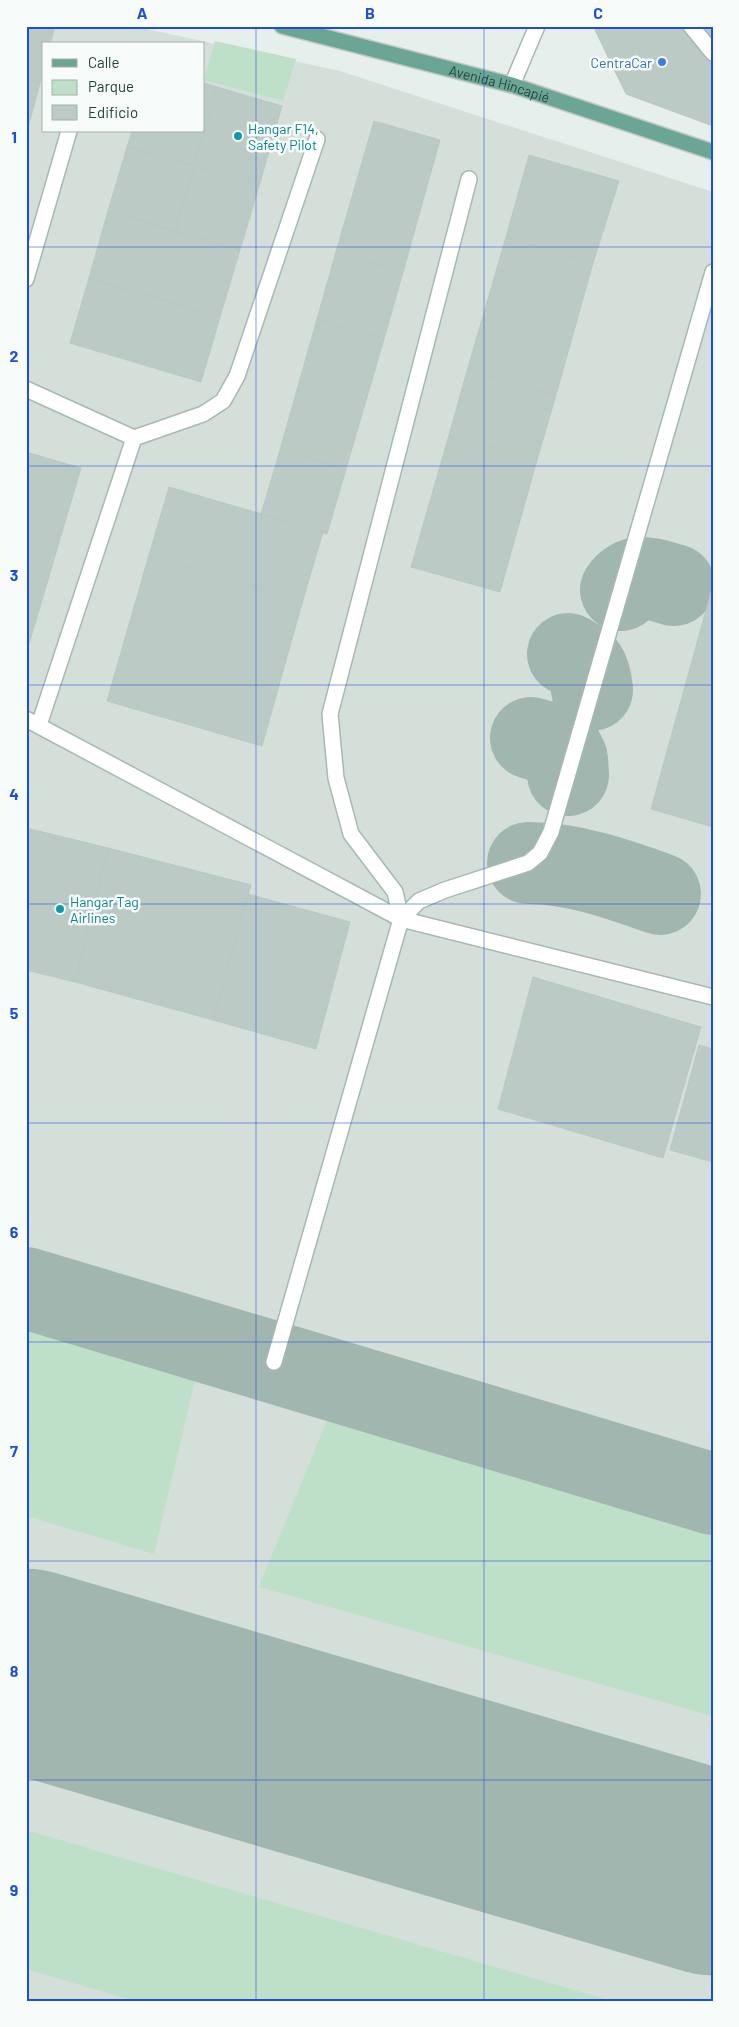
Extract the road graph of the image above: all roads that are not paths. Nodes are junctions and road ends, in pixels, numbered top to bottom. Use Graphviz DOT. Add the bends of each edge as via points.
graph roads {
  1 [pos="282,26"];
  2 [pos="537,26"];
  3 [pos="691,26"];
  4 [pos="713,53"];
  5 [pos="512,85"];
  6 [pos="70,132"];
  7 [pos="317,140"];
  8 [pos="713,152"];
  9 [pos="470,179"];
  10 [pos="713,272"];
  11 [pos="26,279"];
  12 [pos="26,389"];
  13 [pos="134,438"];
  14 [pos="32,722"];
  15 [pos="401,919"];
  16 [pos="713,997"];
  17 [pos="274,1362"];
  1 -- 5 [label="main road, Avenida Hincapié"];
  2 -- 5 [label="street"];
  3 -- 4 [label="street"];
  5 -- 8 [label="main road, Avenida Hincapié"];
  6 -- 11 [label="street"];
  7 -- 13 [label="street" via="237,376 223,401 203,414"];
  9 -- 15 [label="street" via="330,714 336,778 351,834 395,892"];
  10 -- 15 [label="street" via="551,832 540,853 528,863 419,901"];
  12 -- 13 [label="street"];
  13 -- 14 [label="street"];
  14 -- 15 [label="street"];
  15 -- 16 [label="street"];
  15 -- 17 [label="street"];
}
